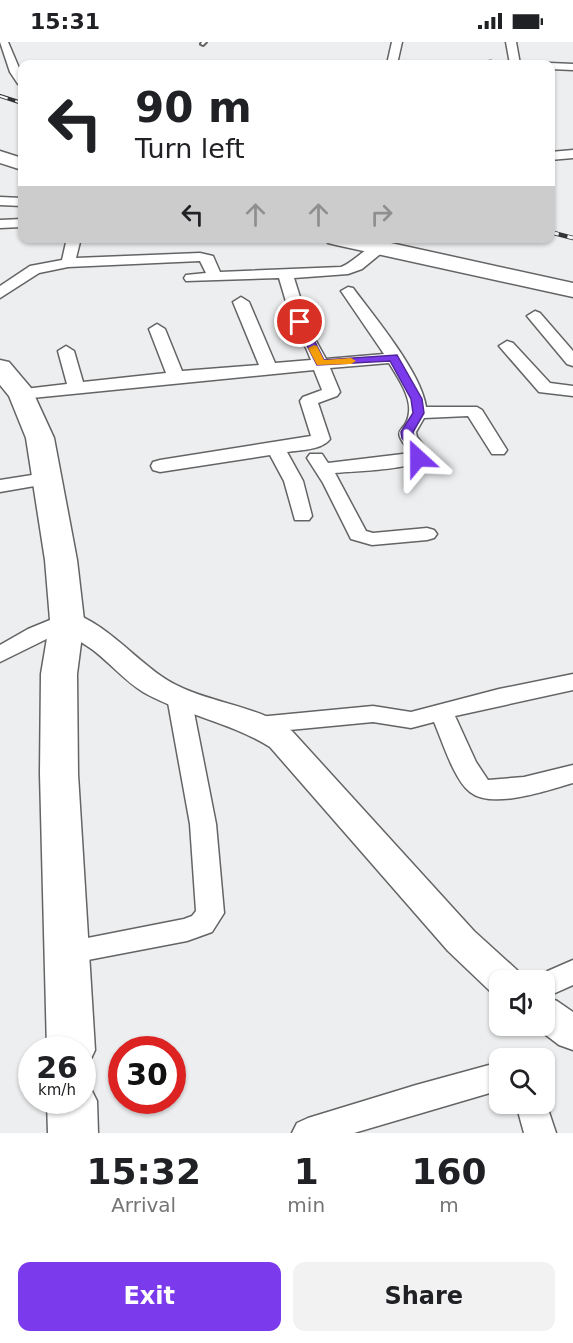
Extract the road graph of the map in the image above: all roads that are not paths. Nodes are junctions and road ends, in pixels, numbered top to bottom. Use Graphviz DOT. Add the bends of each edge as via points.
graph roads {
  1 [pos="3,42"];
  2 [pos="397,42"];
  3 [pos="511,42"];
  4 [pos="393,60"];
  5 [pos="514,60"];
  6 [pos="555,66"];
  7 [pos="573,67"];
  8 [pos="18,76"];
  9 [pos="573,154"];
  10 [pos="555,156"];
  11 [pos="0,157"];
  12 [pos="18,163"];
  13 [pos="0,201"];
  14 [pos="18,202"];
  15 [pos="18,223"];
  16 [pos="0,224"];
  17 [pos="73,243"];
  18 [pos="357,243"];
  19 [pos="378,248"];
  20 [pos="68,263"];
  21 [pos="285,273"];
  22 [pos="216,277"];
  23 [pos="191,278"];
  24 [pos="573,290"];
  25 [pos="348,291"];
  26 [pos="0,293"];
  27 [pos="241,302"];
  28 [pos="535,316"];
  29 [pos="157,329"];
  30 [pos="507,346"];
  31 [pos="66,351"];
  32 [pos="393,358"];
  33 [pos="573,361"];
  34 [pos="320,363"];
  35 [pos="269,368"];
  36 [pos="176,377"];
  37 [pos="11,381"];
  38 [pos="76,387"];
  39 [pos="573,391"];
  40 [pos="418,413"];
  41 [pos="306,444"];
  42 [pos="276,449"];
  43 [pos="498,450"];
  44 [pos="160,466"];
  45 [pos="323,469"];
  46 [pos="45,479"];
  47 [pos="0,486"];
  48 [pos="302,516"];
  49 [pos="427,534"];
  50 [pos="66,620"];
  51 [pos="0,655"];
  52 [pos="573,682"];
  53 [pos="179,698"];
  54 [pos="441,712"];
  55 [pos="258,726"];
  56 [pos="573,774"];
  57 [pos="67,952"];
  58 [pos="492,970"];
  59 [pos="573,972"];
  60 [pos="555,981"];
  61 [pos="555,1020"];
  62 [pos="573,1034"];
  63 [pos="70,1036"];
  64 [pos="489,1079"];
  65 [pos="73,1114"];
  66 [pos="535,1114"];
  67 [pos="74,1133"];
  68 [pos="308,1133"];
  69 [pos="540,1133"];
  1 -- 8 [label="street"];
  2 -- 4 [label="street"];
  3 -- 5 [label="street"];
  6 -- 7 [label="street"];
  9 -- 10 [label="street"];
  11 -- 12 [label="highway"];
  13 -- 14 [label="street"];
  15 -- 16 [label="street"];
  17 -- 20 [label="street"];
  18 -- 19 [label="highway"];
  19 -- 21 [label="street" via="349,270"];
  19 -- 24 [label="highway"];
  20 -- 22 [label="street" via="205,258"];
  20 -- 26 [label="street" via="35,269"];
  21 -- 22 [label="street"];
  21 -- 34 [label="street" via="303,332"];
  22 -- 23 [label="street"];
  25 -- 32 [label="street"];
  27 -- 35 [label="street"];
  28 -- 33 [label="street"];
  29 -- 36 [label="street"];
  30 -- 39 [label="street" via="545,388"];
  31 -- 38 [label="street"];
  32 -- 34 [label="street"];
  32 -- 40 [label="street" via="414,392"];
  34 -- 35 [label="street"];
  34 -- 41 [label="street" via="331,392 309,402 321,436"];
  35 -- 36 [label="street"];
  36 -- 38 [label="street"];
  37 -- 38 [label="street"];
  37 -- 46 [label="highway" via="40,438"];
  40 -- 43 [label="street" via="471,411"];
  40 -- 45 [label="street" via="407,432 421,457"];
  41 -- 42 [label="street"];
  41 -- 45 [label="street"];
  42 -- 44 [label="street"];
  42 -- 48 [label="street" via="295,480"];
  45 -- 49 [label="street" via="358,535 372,539"];
  46 -- 47 [label="street"];
  46 -- 50 [label="highway" via="61,560"];
  50 -- 51 [label="street"];
  50 -- 53 [label="street" via="102,643 152,684"];
  50 -- 57 [label="highway" via="58,711"];
  52 -- 54 [label="street"];
  53 -- 55 [label="street"];
  53 -- 57 [label="street" via="203,824 210,913 202,924 187,930"];
  54 -- 55 [label="street" via="411,720 373,714"];
  54 -- 56 [label="street" via="473,780 484,789 508,789"];
  55 -- 58 [label="street" via="281,739 461,941"];
  57 -- 63 [label="highway"];
  59 -- 60 [label="street"];
  61 -- 62 [label="street"];
  64 -- 68 [label="street"];
  65 -- 67 [label="highway"];
  66 -- 69 [label="street"];
}
